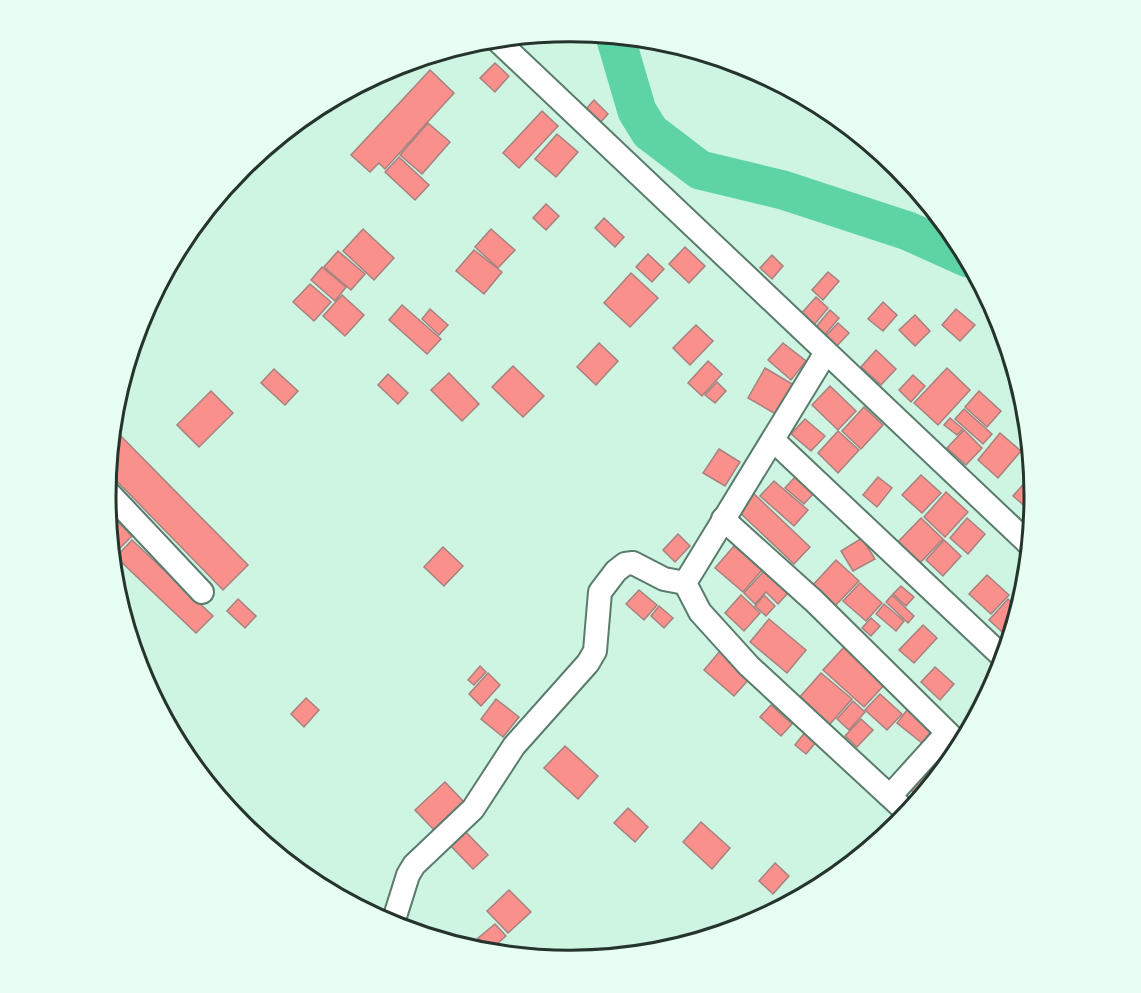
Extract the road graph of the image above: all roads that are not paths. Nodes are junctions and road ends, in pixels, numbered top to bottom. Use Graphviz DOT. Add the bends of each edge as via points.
graph roads {
  1 [pos="504,47"];
  2 [pos="825,354"];
  3 [pos="774,440"];
  4 [pos="116,501"];
  5 [pos="723,519"];
  6 [pos="1023,538"];
  7 [pos="685,583"];
  8 [pos="202,592"];
  9 [pos="998,650"];
  10 [pos="954,740"];
  11 [pos="890,796"];
  12 [pos="902,807"];
  13 [pos="395,915"];
  1 -- 2 [label="street"];
  2 -- 3 [label="street"];
  2 -- 6 [label="street"];
  3 -- 5 [label="street"];
  3 -- 9 [label="street"];
  4 -- 8 [label="street"];
  5 -- 7 [label="street"];
  5 -- 10 [label="street" via="814,601"];
  7 -- 11 [label="street" via="699,612 749,666"];
  7 -- 13 [label="street" via="664,579 633,563 625,564 608,580 600,592 595,651 588,663 514,746 473,809 414,865"];
  10 -- 11 [label="street"];
  11 -- 12 [label="street"];
}
